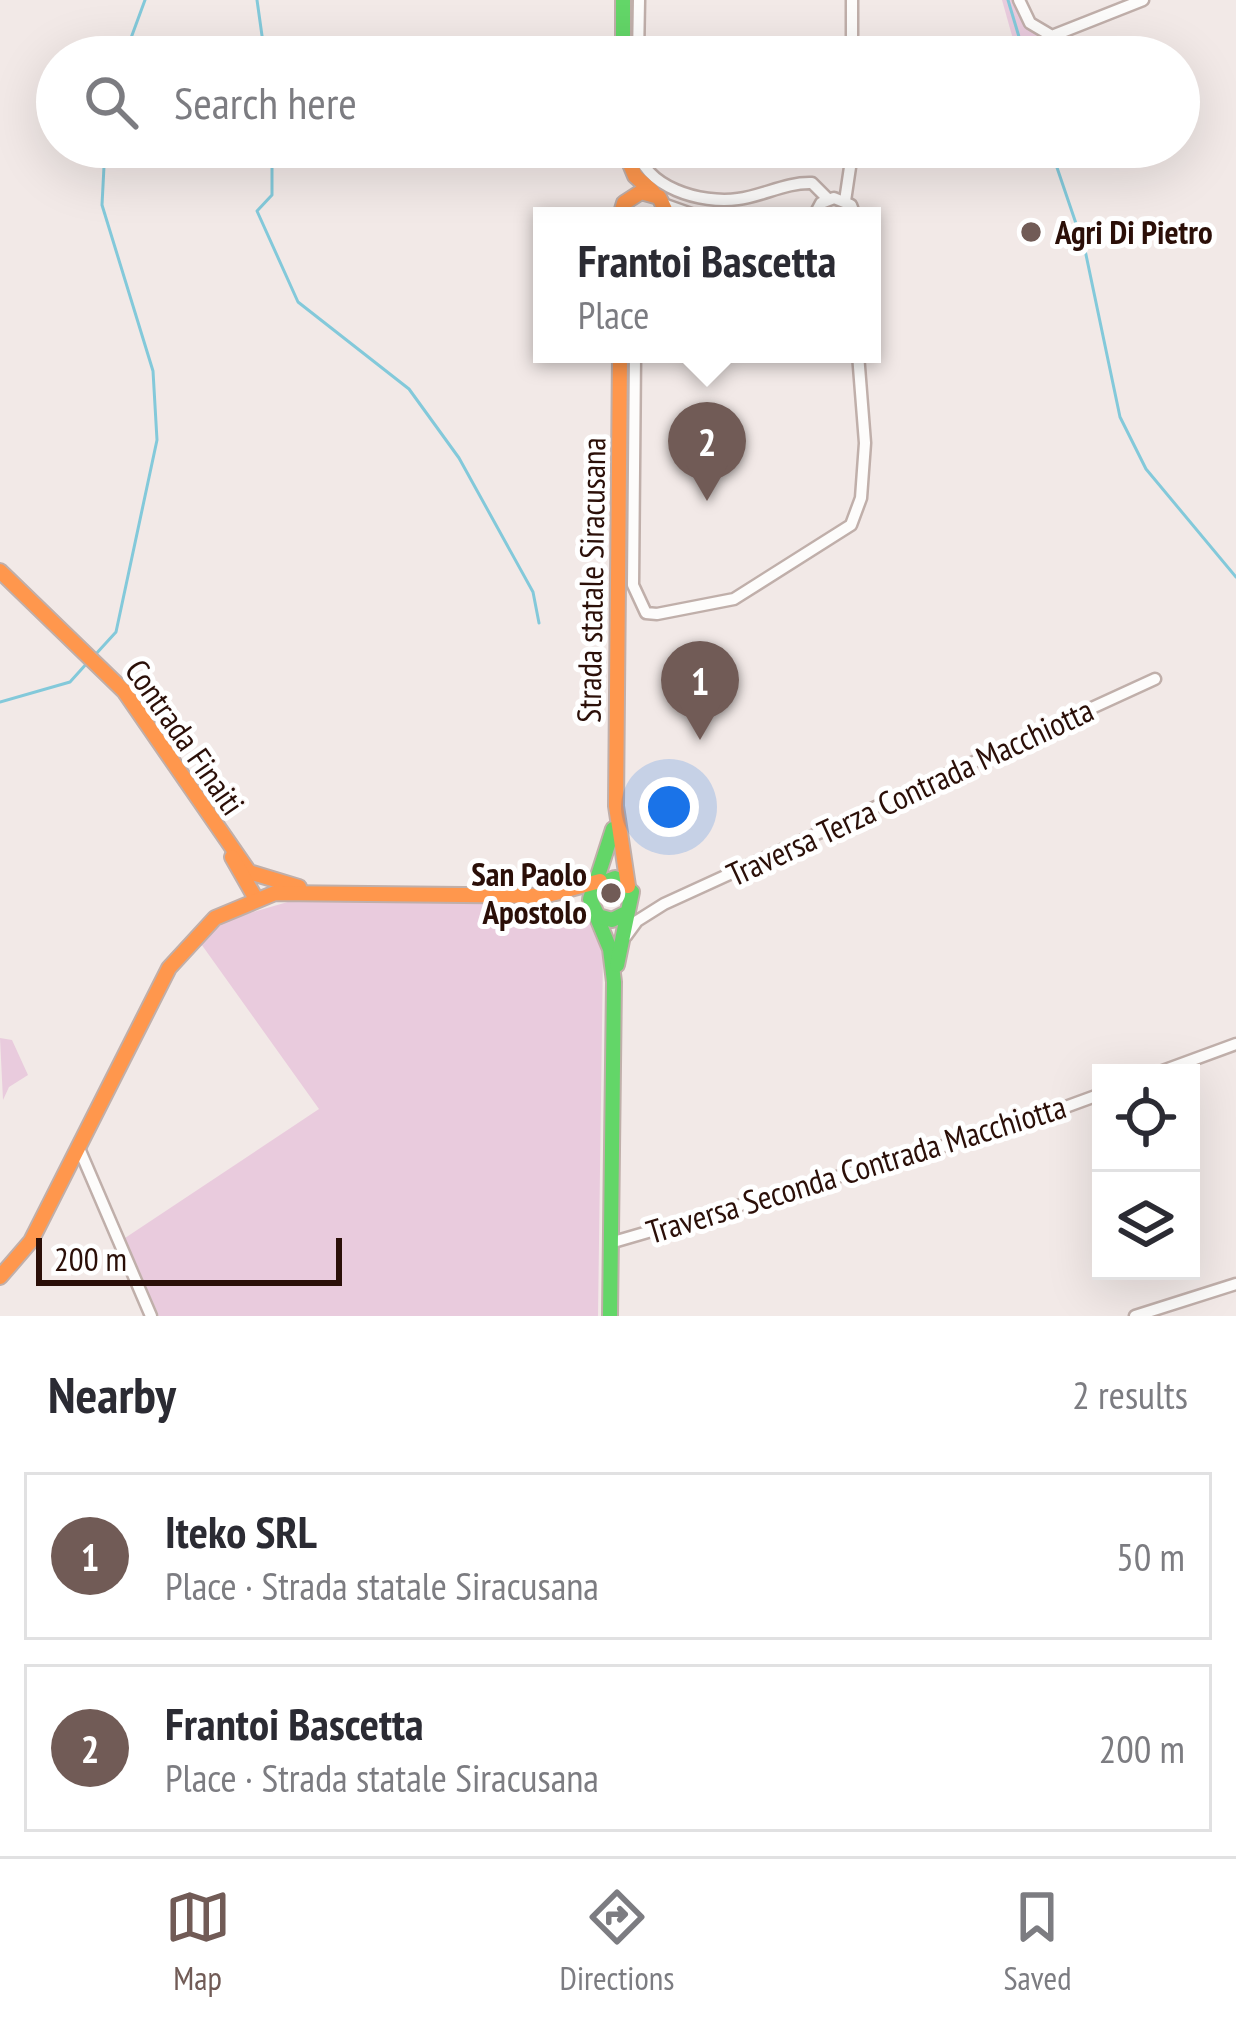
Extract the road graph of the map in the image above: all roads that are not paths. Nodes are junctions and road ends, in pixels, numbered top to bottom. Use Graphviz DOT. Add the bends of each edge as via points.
graph roads {
  1 [pos="623,0"];
  2 [pos="639,0"];
  3 [pos="852,0"];
  4 [pos="1019,0"];
  5 [pos="1143,0"];
  6 [pos="623,36"];
  7 [pos="638,36"];
  8 [pos="852,36"];
  9 [pos="623,168"];
  10 [pos="632,168"];
  11 [pos="646,168"];
  12 [pos="850,168"];
  13 [pos="828,199"];
  14 [pos="845,201"];
  15 [pos="663,205"];
  16 [pos="622,207"];
  17 [pos="624,207"];
  18 [pos="821,207"];
  19 [pos="849,207"];
  20 [pos="620,363"];
  21 [pos="635,363"];
  22 [pos="859,363"];
  23 [pos="0,571"];
  24 [pos="1155,679"];
  25 [pos="616,806"];
  26 [pos="243,871"];
  27 [pos="597,883"];
  28 [pos="630,889"];
  29 [pos="308,890"];
  30 [pos="544,896"];
  31 [pos="256,899"];
  32 [pos="664,904"];
  33 [pos="598,915"];
  34 [pos="215,918"];
  35 [pos="627,918"];
  36 [pos="614,982"];
  37 [pos="1236,1044"];
  38 [pos="1182,1064"];
  39 [pos="1092,1097"];
  40 [pos="78,1146"];
  41 [pos="610,1243"];
  42 [pos="0,1277"];
  43 [pos="1236,1284"];
  44 [pos="151,1316"];
  45 [pos="610,1316"];
  46 [pos="1135,1316"];
  1 -- 6 [label="main road"];
  2 -- 7 [label="street"];
  3 -- 8 [label="street"];
  4 -- 5 [label="street" via="1030,23 1052,36"];
  9 -- 16 [label="main road"];
  10 -- 15 [label="main road"];
  11 -- 13 [label="street" via="686,193 729,200 812,182"];
  12 -- 14 [label="street"];
  13 -- 14 [label="street"];
  13 -- 18 [label="street"];
  14 -- 19 [label="street"];
  15 -- 17 [label="main road" via="641,192"];
  20 -- 25 [label="main road, Strada statale Siracusana"];
  21 -- 22 [label="street" via="633,585 646,614 734,599 851,525 862,498 865,443"];
  23 -- 26 [label="main road, Contrada Finaiti" via="100,664 166,745"];
  24 -- 32 [label="street, Traversa Terza Contrada Macchiotta"];
  25 -- 27 [label="main road"];
  25 -- 28 [label="main road"];
  26 -- 29 [label="main road"];
  26 -- 31 [label="main road, Contrada Finaiti"];
  26 -- 34 [label="main road"];
  27 -- 28 [label="main road" via="615,878"];
  27 -- 30 [label="main road"];
  27 -- 33 [label="main road" via="590,899"];
  28 -- 32 [label="street" via="649,905"];
  28 -- 35 [label="main road"];
  29 -- 30 [label="main road"];
  29 -- 31 [label="main road"];
  30 -- 33 [label="main road"];
  31 -- 34 [label="main road"];
  32 -- 35 [label="street, Traversa Terza Contrada Macchiotta"];
  33 -- 35 [label="main road"];
  33 -- 36 [label="main road"];
  34 -- 40 [label="main road" via="169,968"];
  35 -- 36 [label="main road"];
  36 -- 41 [label="main road"];
  37 -- 38 [label="street"];
  39 -- 41 [label="street, Traversa Seconda Contrada Macchiotta"];
  40 -- 42 [label="main road" via="31,1240"];
  40 -- 44 [label="street"];
  41 -- 45 [label="main road"];
  43 -- 46 [label="street"];
}
